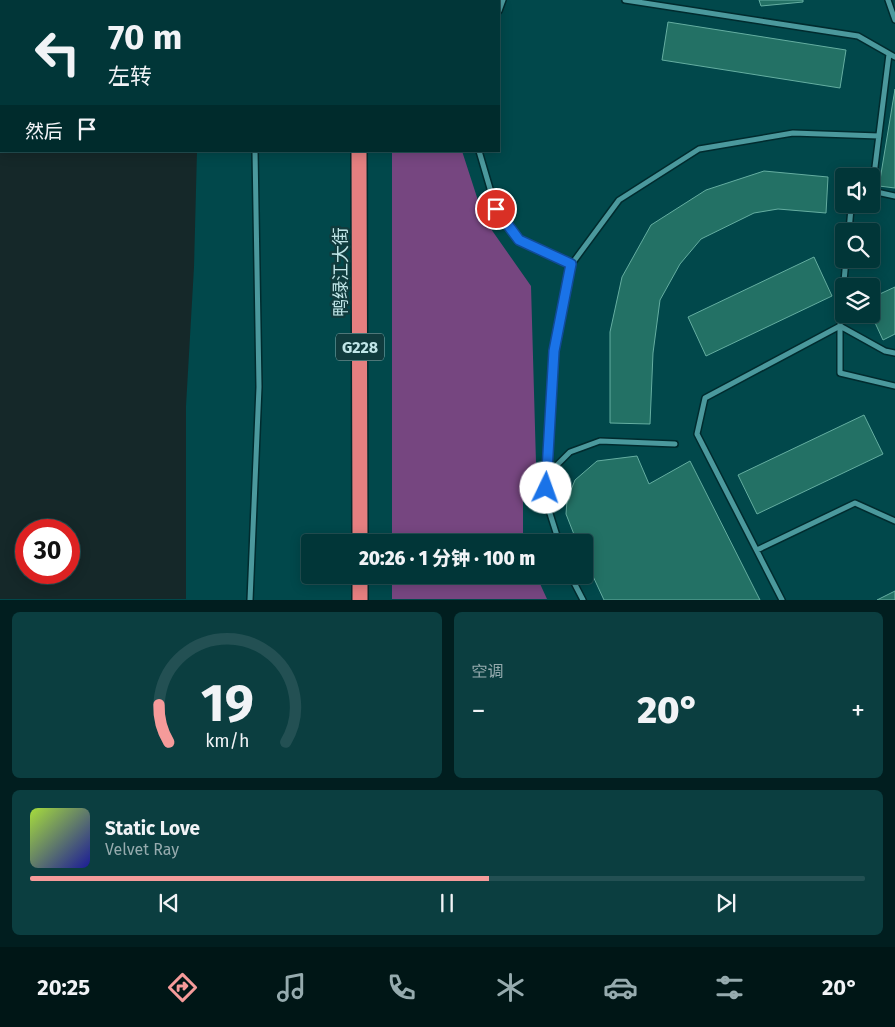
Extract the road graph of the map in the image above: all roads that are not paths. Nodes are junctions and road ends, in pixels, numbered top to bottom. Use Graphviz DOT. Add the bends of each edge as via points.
graph roads {
  1 [pos="625,0"];
  2 [pos="888,0"];
  3 [pos="895,20"];
  4 [pos="889,54"];
  5 [pos="895,57"];
  6 [pos="879,136"];
  7 [pos="255,152"];
  8 [pos="359,152"];
  9 [pos="479,152"];
  10 [pos="875,168"];
  11 [pos="880,193"];
  12 [pos="895,196"];
  13 [pos="571,264"];
  14 [pos="845,268"];
  15 [pos="840,326"];
  16 [pos="895,353"];
  17 [pos="895,386"];
  18 [pos="675,444"];
  19 [pos="547,475"];
  20 [pos="895,521"];
  21 [pos="360,534"];
  22 [pos="556,534"];
  23 [pos="757,550"];
  24 [pos="360,584"];
  25 [pos="575,584"];
  26 [pos="250,600"];
  27 [pos="360,600"];
  28 [pos="583,600"];
  29 [pos="782,600"];
  1 -- 4 [label="street" via="858,36"];
  2 -- 3 [label="street"];
  4 -- 5 [label="street"];
  4 -- 6 [label="street"];
  6 -- 10 [label="street"];
  6 -- 13 [label="street" via="793,133 699,149 618,200"];
  7 -- 26 [label="street" via="259,387"];
  8 -- 21 [label="highway, 鸭绿江大街 / G228"];
  9 -- 13 [label="street" via="496,209 519,240"];
  11 -- 12 [label="street"];
  13 -- 19 [label="street" via="554,351"];
  14 -- 15 [label="street"];
  15 -- 16 [label="street" via="885,351"];
  15 -- 17 [label="street" via="840,373"];
  15 -- 23 [label="street" via="705,398 697,434"];
  18 -- 19 [label="street" via="600,440 570,452"];
  19 -- 22 [label="street" via="546,501"];
  20 -- 23 [label="street" via="855,503"];
  23 -- 29 [label="street"];
  24 -- 27 [label="highway"];
  25 -- 28 [label="street"];
}
